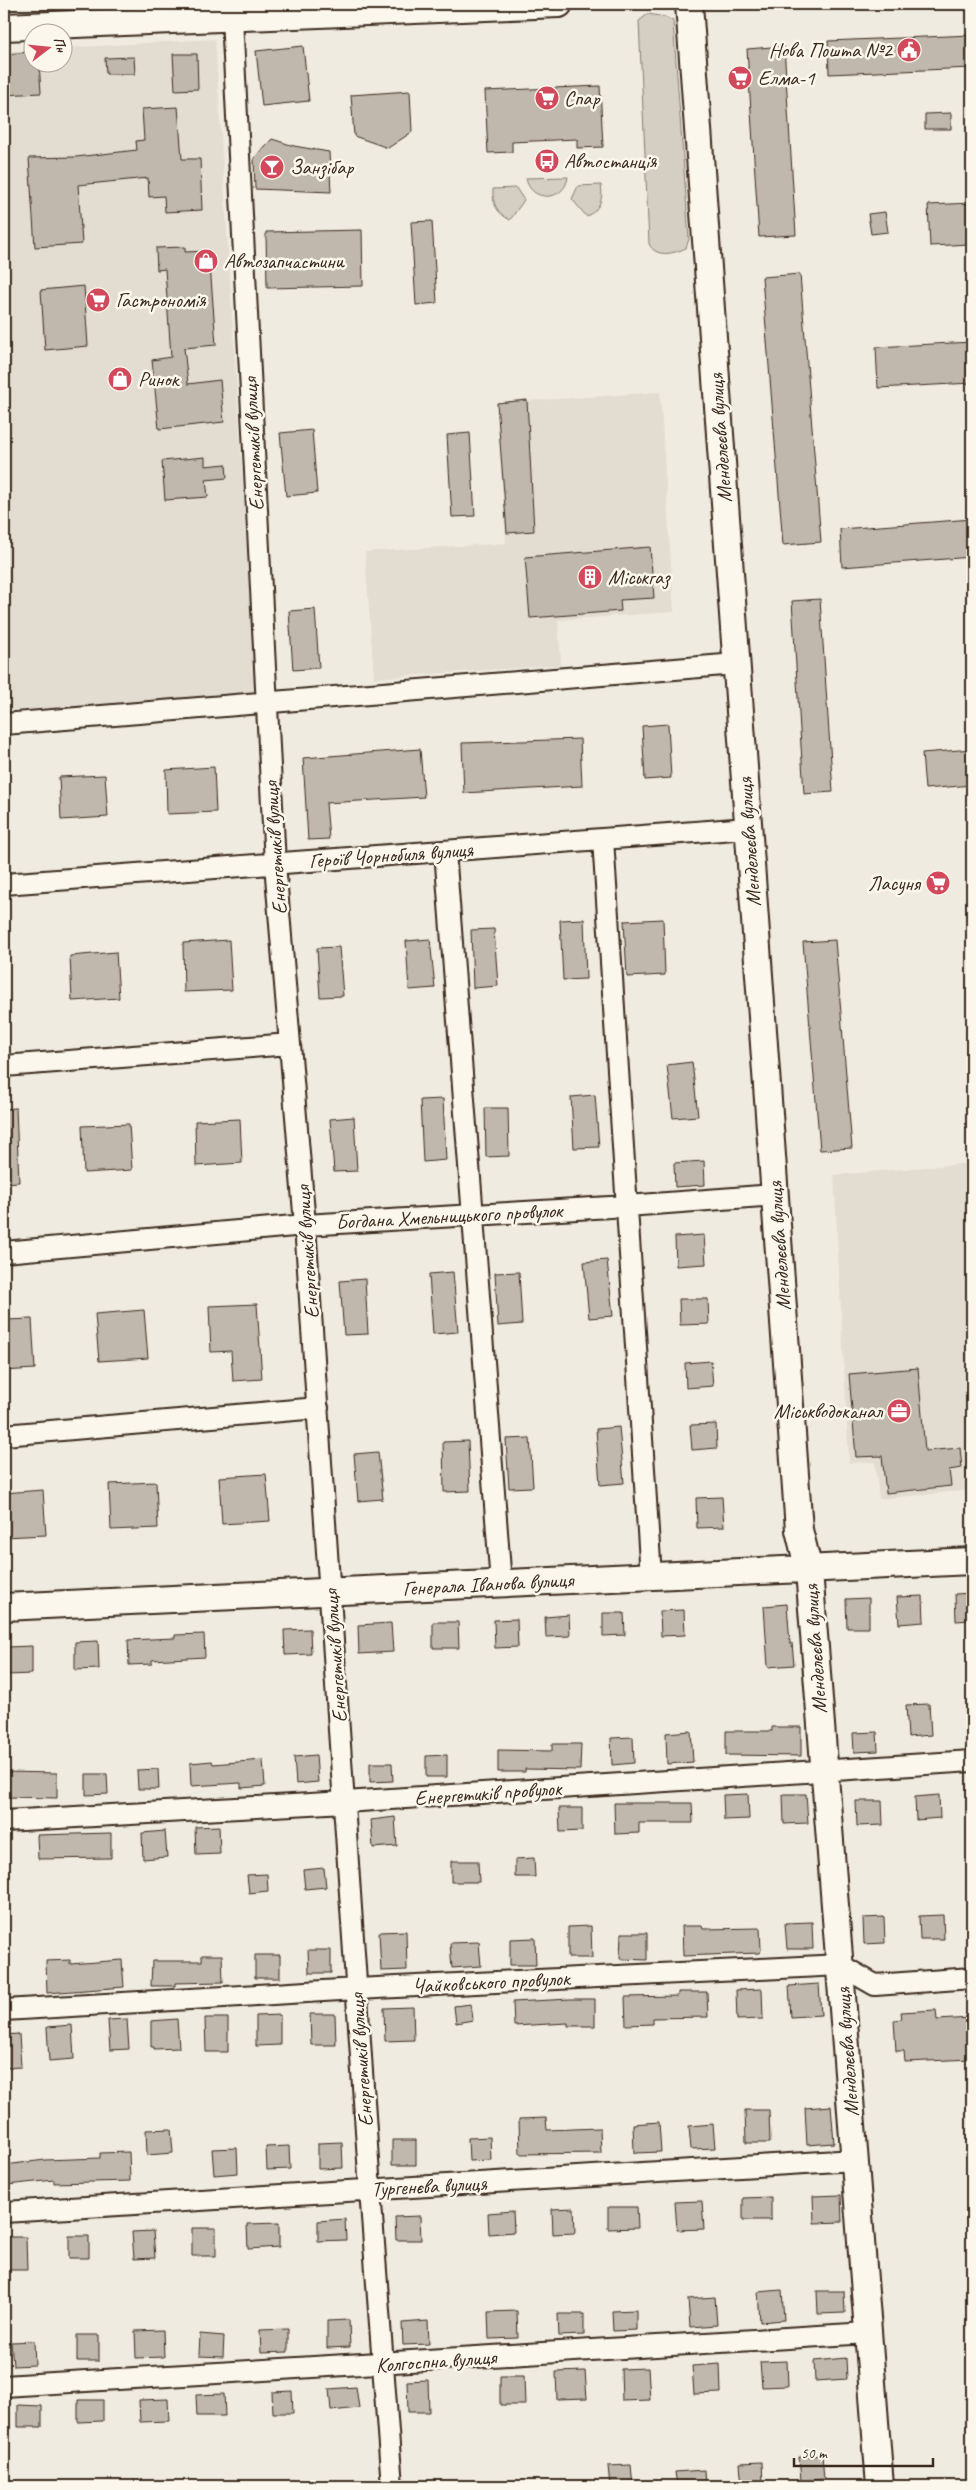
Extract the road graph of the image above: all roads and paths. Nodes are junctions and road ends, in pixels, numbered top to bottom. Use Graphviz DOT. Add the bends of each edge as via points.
graph roads {
  1 [pos="558,4"];
  2 [pos="689,4"];
  3 [pos="232,18"];
  4 [pos="4,27"];
  5 [pos="736,664"];
  6 [pos="266,704"];
  7 [pos="4,724"];
  8 [pos="748,828"];
  9 [pos="603,839"];
  10 [pos="445,851"];
  11 [pos="275,864"];
  12 [pos="4,884"];
  13 [pos="290,1044"];
  14 [pos="4,1066"];
  15 [pos="775,1195"];
  16 [pos="627,1206"];
  17 [pos="474,1216"];
  18 [pos="305,1224"];
  19 [pos="4,1252"];
  20 [pos="318,1408"];
  21 [pos="4,1435"];
  22 [pos="972,1561"];
  23 [pos="809,1570"];
  24 [pos="651,1577"];
  25 [pos="501,1584"];
  26 [pos="331,1592"];
  27 [pos="4,1607"];
  28 [pos="972,1762"];
  29 [pos="825,1772"];
  30 [pos="345,1802"];
  31 [pos="4,1821"];
  32 [pos="840,1964"];
  33 [pos="972,1978"];
  34 [pos="357,1989"];
  35 [pos="4,2010"];
  36 [pos="855,2160"];
  37 [pos="370,2190"];
  38 [pos="4,2212"];
  39 [pos="868,2333"];
  40 [pos="382,2364"];
  41 [pos="4,2386"];
  42 [pos="392,2486"];
  43 [pos="880,2486"];
  1 -- 3 [label="street"];
  2 -- 5 [label="street, Менделєєва вулиця"];
  3 -- 4 [label="street"];
  3 -- 6 [label="street, Енергетиків вулиця"];
  5 -- 6 [label="street"];
  5 -- 8 [label="street, Менделєєва вулиця"];
  6 -- 7 [label="street"];
  6 -- 11 [label="street, Енергетиків вулиця"];
  8 -- 9 [label="street, Героїв Чорнобиля вулиця"];
  8 -- 15 [label="street, Менделєєва вулиця"];
  9 -- 10 [label="street, Героїв Чорнобиля вулиця"];
  9 -- 16 [label="street"];
  10 -- 11 [label="street, Героїв Чорнобиля вулиця"];
  10 -- 17 [label="street"];
  11 -- 12 [label="street, Героїв Чорнобиля вулиця"];
  11 -- 13 [label="street, Енергетиків вулиця"];
  13 -- 14 [label="street"];
  13 -- 18 [label="street, Енергетиків вулиця"];
  15 -- 16 [label="street, Богдана Хмельницького провулок"];
  15 -- 23 [label="street, Менделєєва вулиця" via="799,1530"];
  16 -- 17 [label="street, Богдана Хмельницького провулок"];
  16 -- 24 [label="street"];
  17 -- 18 [label="street, Богдана Хмельницького провулок"];
  17 -- 25 [label="street"];
  18 -- 19 [label="street, Богдана Хмельницького провулок"];
  18 -- 20 [label="street, Енергетиків вулиця"];
  20 -- 21 [label="street"];
  20 -- 26 [label="street, Енергетиків вулиця"];
  22 -- 23 [label="street, Генерала Іванова вулиця"];
  23 -- 24 [label="street, Генерала Іванова вулиця"];
  23 -- 29 [label="street, Менделєєва вулиця"];
  24 -- 25 [label="street, Генерала Іванова вулиця"];
  25 -- 26 [label="street, Генерала Іванова вулиця"];
  26 -- 27 [label="street, Генерала Іванова вулиця"];
  26 -- 30 [label="street, Енергетиків вулиця"];
  28 -- 29 [label="street, Енергетиків провулок"];
  29 -- 30 [label="street, Енергетиків провулок"];
  29 -- 32 [label="street, Менделєєва вулиця"];
  30 -- 31 [label="street, Енергетиків провулок"];
  30 -- 34 [label="street, Енергетиків вулиця"];
  32 -- 33 [label="street" via="875,1985"];
  32 -- 34 [label="street, Чайковського провулок"];
  32 -- 36 [label="street, Менделєєва вулиця"];
  34 -- 35 [label="street, Чайковського провулок"];
  34 -- 37 [label="street, Енергетиків вулиця"];
  36 -- 37 [label="street, Тургенєва вулиця"];
  36 -- 39 [label="street, Менделєєва вулиця"];
  37 -- 38 [label="street, Тургенєва вулиця"];
  37 -- 40 [label="street, Енергетиків вулиця"];
  39 -- 40 [label="street, Колгоспна вулиця"];
  39 -- 43 [label="street, Менделєєва вулиця"];
  40 -- 41 [label="street, Колгоспна вулиця"];
  40 -- 42 [label="street, Енергетиків вулиця"];
}
